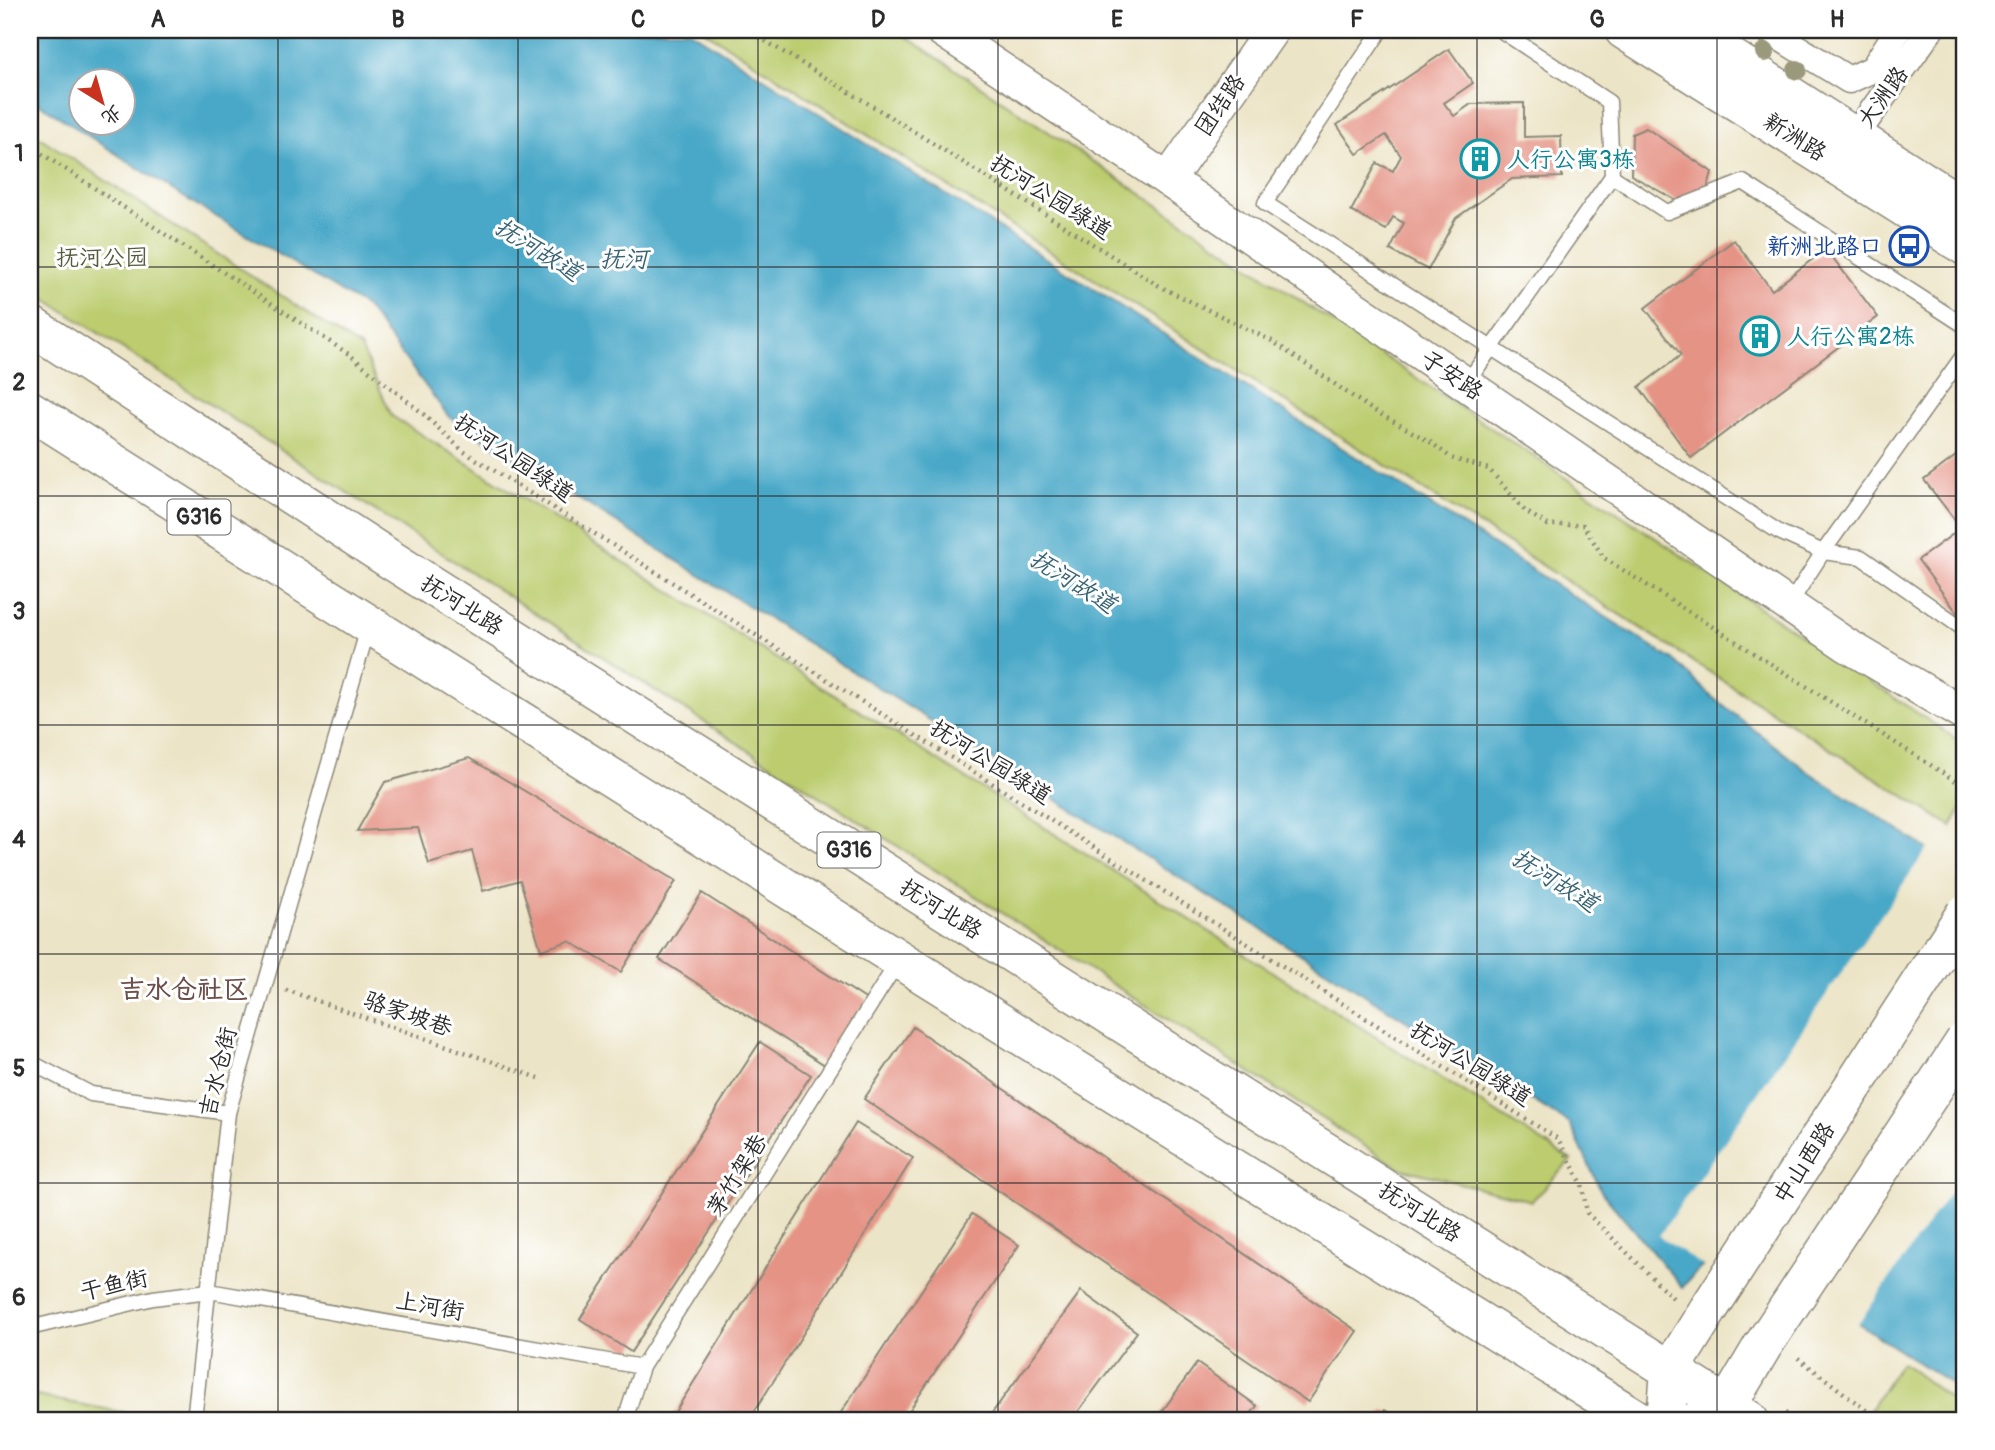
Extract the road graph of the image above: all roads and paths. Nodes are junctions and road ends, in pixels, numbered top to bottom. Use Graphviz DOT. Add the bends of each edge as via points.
graph roads {
  1 [pos="747,30"];
  2 [pos="942,30"];
  3 [pos="1381,30"];
  4 [pos="1500,30"];
  5 [pos="1624,30"];
  6 [pos="1688,30"];
  7 [pos="1768,30"];
  8 [pos="1898,30"];
  9 [pos="1930,30"];
  10 [pos="1266,32"];
  11 [pos="30,146"];
  12 [pos="1845,150"];
  13 [pos="1612,176"];
  14 [pos="1168,180"];
  15 [pos="1965,208"];
  16 [pos="1965,246"];
  17 [pos="30,325"];
  18 [pos="1965,326"];
  19 [pos="1492,348"];
  20 [pos="1965,353"];
  21 [pos="1466,384"];
  22 [pos="30,410"];
  23 [pos="1823,552"];
  24 [pos="1789,605"];
  25 [pos="369,623"];
  26 [pos="1965,630"];
  27 [pos="1965,715"];
  28 [pos="1965,787"];
  29 [pos="1965,914"];
  30 [pos="900,960"];
  31 [pos="265,982"];
  32 [pos="1965,1041"];
  33 [pos="30,1062"];
  34 [pos="539,1078"];
  35 [pos="228,1113"];
  36 [pos="209,1291"];
  37 [pos="1694,1308"];
  38 [pos="30,1328"];
  39 [pos="1777,1350"];
  40 [pos="642,1367"];
  41 [pos="1670,1371"];
  42 [pos="1725,1416"];
  43 [pos="194,1420"];
  44 [pos="625,1420"];
  45 [pos="1638,1420"];
  46 [pos="1666,1420"];
  47 [pos="1879,1420"];
  1 -- 28 [label="path, 抚河公园绿道" via="1161,287 1272,341 1451,458 1489,469 1525,511 1548,525 1583,525 1604,558"];
  2 -- 14 [label="street, 子安路"];
  3 -- 19 [label="lane" via="1265,203"];
  4 -- 13 [label="lane" via="1609,102"];
  5 -- 12 [label="main road, 新洲路"];
  6 -- 12 [label="main road, 新洲路"];
  7 -- 8 [label="street" via="1849,80 1873,69"];
  9 -- 12 [label="street, 大洲路"];
  10 -- 14 [label="street, 团结路"];
  11 -- 37 [label="path, 抚河公园绿道" via="350,355 463,451 1558,1139 1582,1184 1587,1213"];
  12 -- 15 [label="main road, 新洲路"];
  12 -- 16 [label="main road, 新洲路"];
  13 -- 18 [label="lane" via="1667,212 1743,182"];
  13 -- 19 [label="lane"];
  14 -- 21 [label="street, 子安路"];
  17 -- 41 [label="main road, 抚河北路 / G316"];
  19 -- 21 [label="lane"];
  19 -- 23 [label="lane" via="1779,532"];
  20 -- 23 [label="lane"];
  21 -- 24 [label="street, 子安路"];
  22 -- 25 [label="main road, G316"];
  23 -- 24 [label="lane"];
  23 -- 26 [label="lane" via="1861,557"];
  24 -- 27 [label="street, 子安路"];
  25 -- 30 [label="main road, G316"];
  25 -- 31 [label="lane, 吉水仓街"];
  29 -- 37 [label="main road, 中山西路, bridge"];
  30 -- 40 [label="lane, 茅竹架巷"];
  30 -- 45 [label="main road, G316"];
  31 -- 34 [label="path, 骆家坡巷"];
  31 -- 35 [label="lane, 吉水仓街"];
  32 -- 39 [label="main road, bridge"];
  33 -- 35 [label="lane" via="91,1094"];
  35 -- 36 [label="lane, 吉水仓街"];
  36 -- 38 [label="lane, 干鱼街" via="153,1298"];
  36 -- 40 [label="lane, 上河街"];
  36 -- 43 [label="lane, 吉水仓街"];
  37 -- 41 [label="main road, 中山西路"];
  39 -- 42 [label="main road"];
  39 -- 47 [label="path"];
  40 -- 44 [label="lane, 茅竹架巷"];
  41 -- 42 [label="main road, 抚河北路"];
  41 -- 46 [label="main road, 中山西路"];
}
